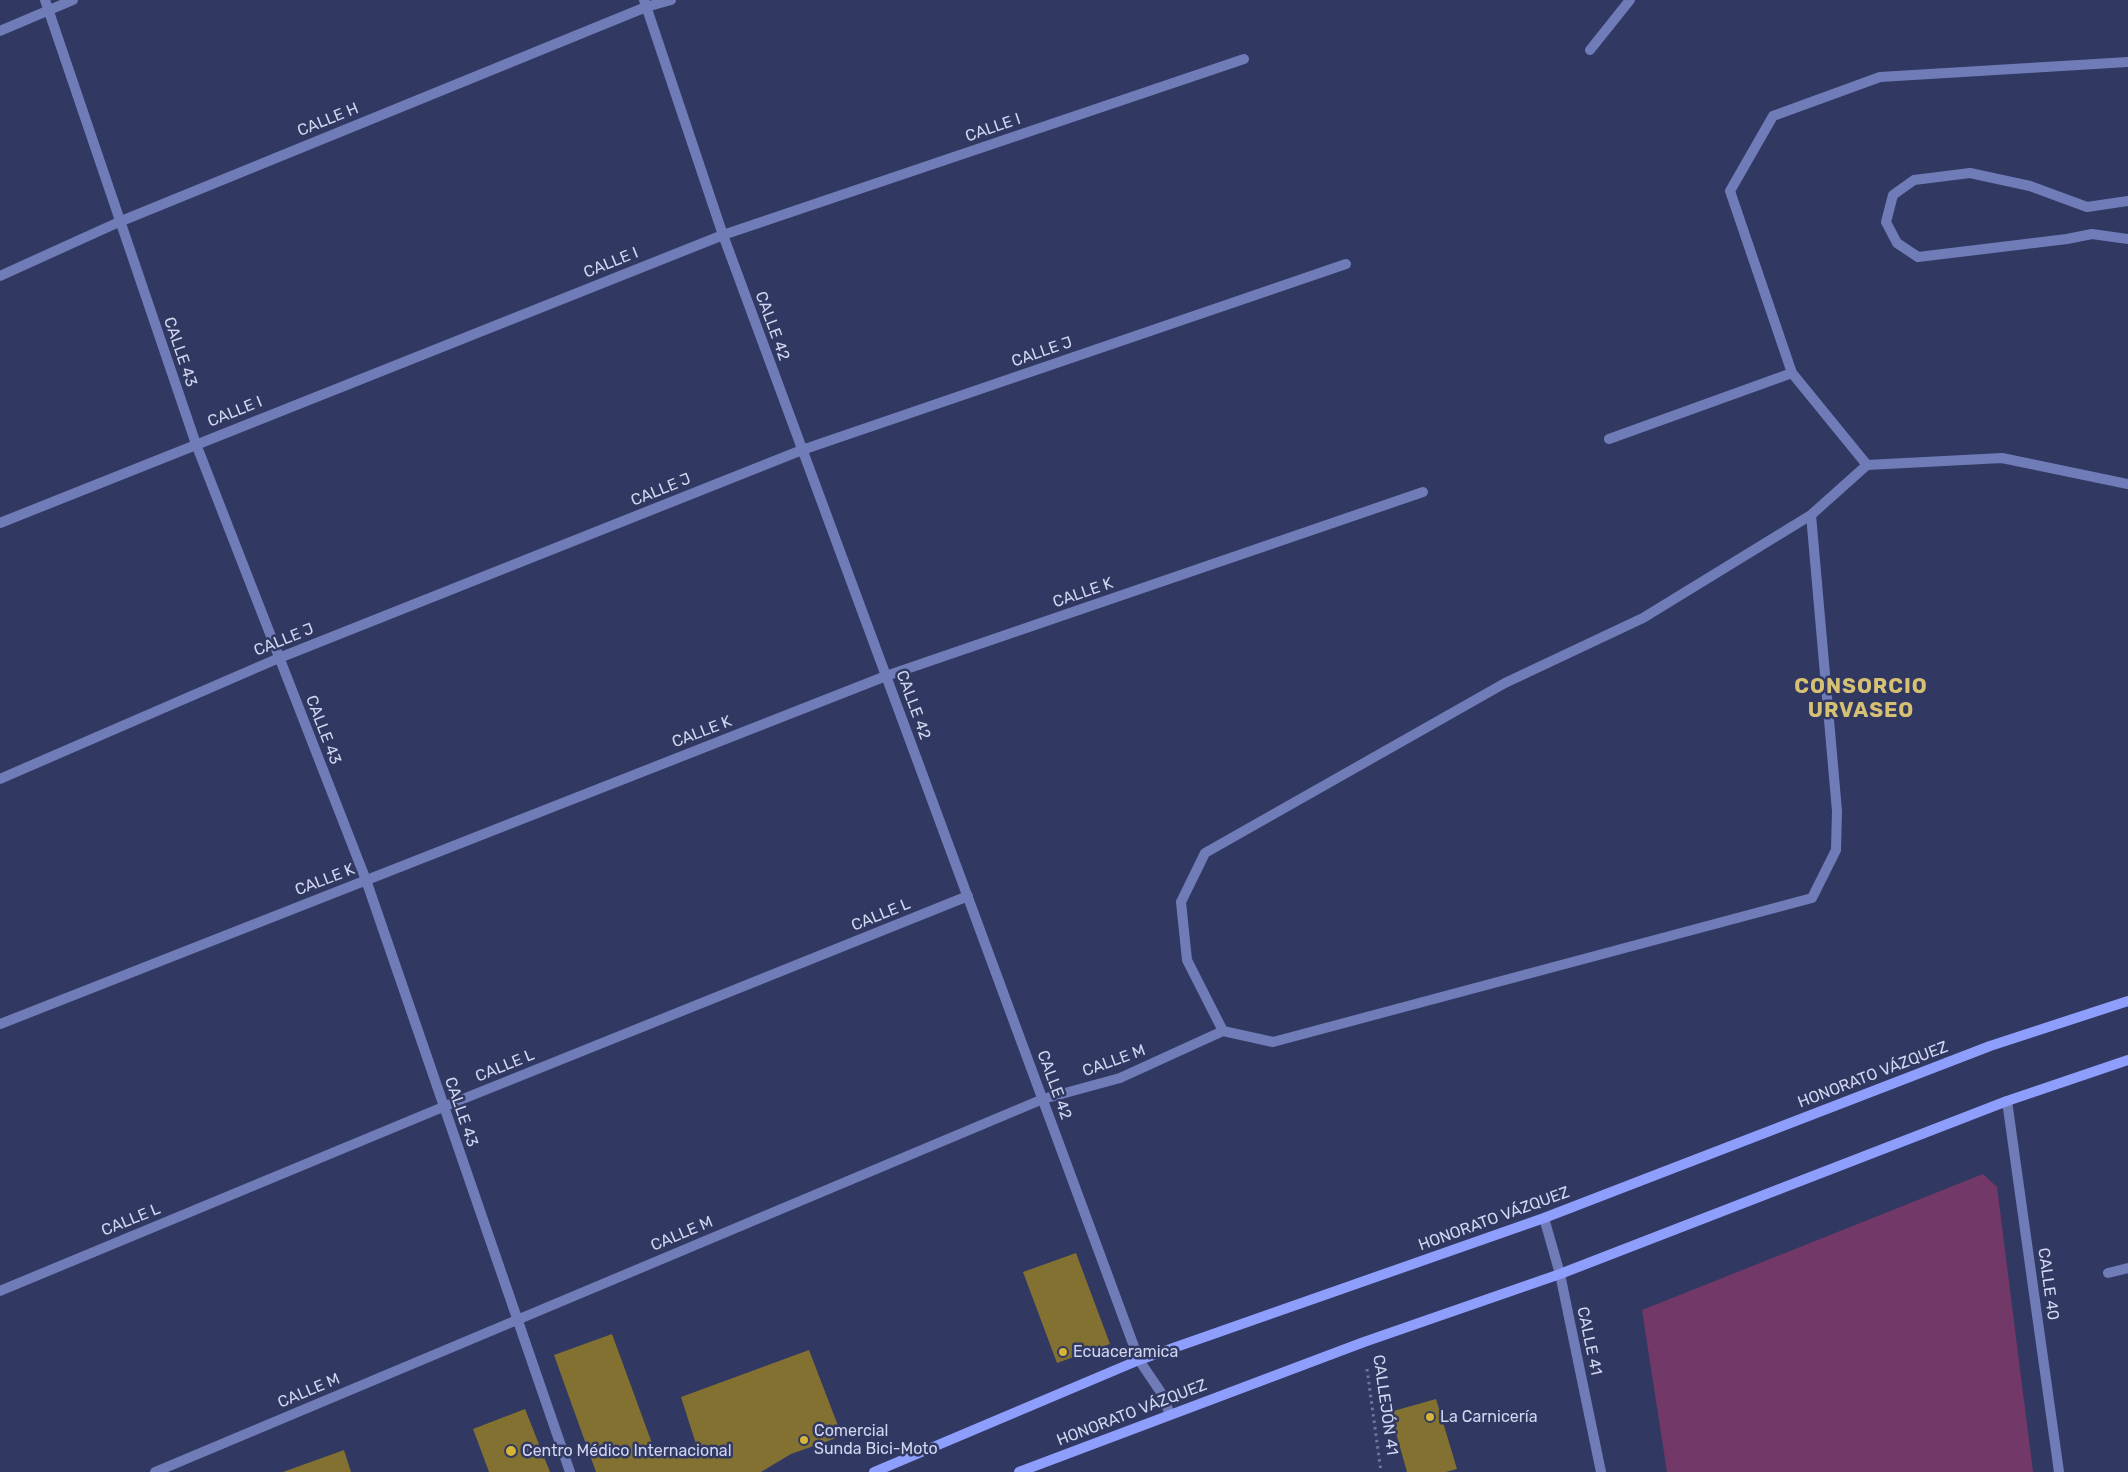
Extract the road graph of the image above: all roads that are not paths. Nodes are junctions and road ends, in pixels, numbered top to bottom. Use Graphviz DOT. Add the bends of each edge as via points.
graph roads {
  1 [pos="45,0"];
  2 [pos="73,0"];
  3 [pos="671,0"];
  4 [pos="1630,0"];
  5 [pos="645,4"];
  6 [pos="49,11"];
  7 [pos="0,31"];
  8 [pos="1590,50"];
  9 [pos="1244,59"];
  10 [pos="2128,62"];
  11 [pos="2128,201"];
  12 [pos="119,222"];
  13 [pos="723,235"];
  14 [pos="2128,239"];
  15 [pos="1346,264"];
  16 [pos="0,276"];
  17 [pos="1792,373"];
  18 [pos="1609,439"];
  19 [pos="196,444"];
  20 [pos="802,450"];
  21 [pos="1866,465"];
  22 [pos="2128,484"];
  23 [pos="1423,492"];
  24 [pos="1811,515"];
  25 [pos="0,523"];
  26 [pos="279,658"];
  27 [pos="886,676"];
  28 [pos="0,779"];
  29 [pos="366,880"];
  30 [pos="968,896"];
  31 [pos="2128,1001"];
  32 [pos="0,1024"];
  33 [pos="1223,1031"];
  34 [pos="2128,1060"];
  35 [pos="1043,1099"];
  36 [pos="2007,1101"];
  37 [pos="443,1107"];
  38 [pos="1544,1218"];
  39 [pos="2128,1268"];
  40 [pos="2108,1273"];
  41 [pos="1560,1274"];
  42 [pos="0,1291"];
  43 [pos="516,1320"];
  44 [pos="1139,1360"];
  45 [pos="1170,1414"];
  46 [pos="155,1472"];
  47 [pos="570,1472"];
  48 [pos="874,1472"];
  49 [pos="1019,1472"];
  50 [pos="1601,1472"];
  51 [pos="2059,1472"];
  1 -- 6 [label="street, CALLE 43"];
  2 -- 6 [label="street"];
  3 -- 5 [label="street, CALLE H"];
  4 -- 8 [label="street"];
  5 -- 12 [label="street, CALLE H"];
  5 -- 13 [label="street, CALLE 42"];
  6 -- 7 [label="street"];
  6 -- 12 [label="street, CALLE 43"];
  9 -- 13 [label="street, CALLE I"];
  10 -- 17 [label="street" via="1880,77 1773,116 1730,191"];
  11 -- 14 [label="street" via="2086,206 2030,186 1970,173 1914,180 1893,195 1886,222 1897,243 1918,257 2092,234"];
  12 -- 16 [label="street, CALLE H"];
  12 -- 19 [label="street, CALLE 43"];
  13 -- 19 [label="street, CALLE I"];
  13 -- 20 [label="street, CALLE 42"];
  15 -- 20 [label="street, CALLE J"];
  17 -- 18 [label="street"];
  17 -- 21 [label="street"];
  19 -- 25 [label="street, CALLE I"];
  19 -- 26 [label="street, CALLE 43"];
  20 -- 26 [label="street, CALLE J"];
  20 -- 27 [label="street, CALLE 42"];
  21 -- 22 [label="street" via="2002,458"];
  21 -- 24 [label="street"];
  23 -- 27 [label="street, CALLE K"];
  24 -- 33 [label="street" via="1643,618 1505,684 1205,853 1182,902 1187,960"];
  24 -- 33 [label="street" via="1837,811 1836,850 1812,898 1272,1042"];
  26 -- 28 [label="street, CALLE J"];
  26 -- 29 [label="street, CALLE 43"];
  27 -- 29 [label="street, CALLE K"];
  27 -- 30 [label="street, CALLE 42"];
  29 -- 32 [label="street, CALLE K"];
  29 -- 37 [label="street, CALLE 43"];
  30 -- 35 [label="street, CALLE 42"];
  30 -- 37 [label="street, CALLE L"];
  31 -- 38 [label="street, HONORATO VÁZQUEZ" via="1990,1046"];
  33 -- 35 [label="street, CALLE M" via="1120,1078"];
  34 -- 36 [label="street, HONORATO VÁZQUEZ"];
  35 -- 43 [label="street, CALLE M"];
  35 -- 44 [label="street, CALLE 42"];
  36 -- 41 [label="street, HONORATO VÁZQUEZ"];
  36 -- 51 [label="street, CALLE 40"];
  37 -- 42 [label="street, CALLE L"];
  37 -- 43 [label="street, CALLE 43"];
  38 -- 41 [label="street, CALLE 41"];
  38 -- 44 [label="street, HONORATO VÁZQUEZ"];
  39 -- 40 [label="street"];
  41 -- 45 [label="street, HONORATO VÁZQUEZ"];
  41 -- 50 [label="street, CALLE 41"];
  43 -- 46 [label="street, CALLE M"];
  43 -- 47 [label="street, CALLE 43"];
  44 -- 45 [label="street, CALLE 42" via="1160,1391"];
  44 -- 48 [label="street, HONORATO VÁZQUEZ"];
  45 -- 49 [label="street, HONORATO VÁZQUEZ"];
}
